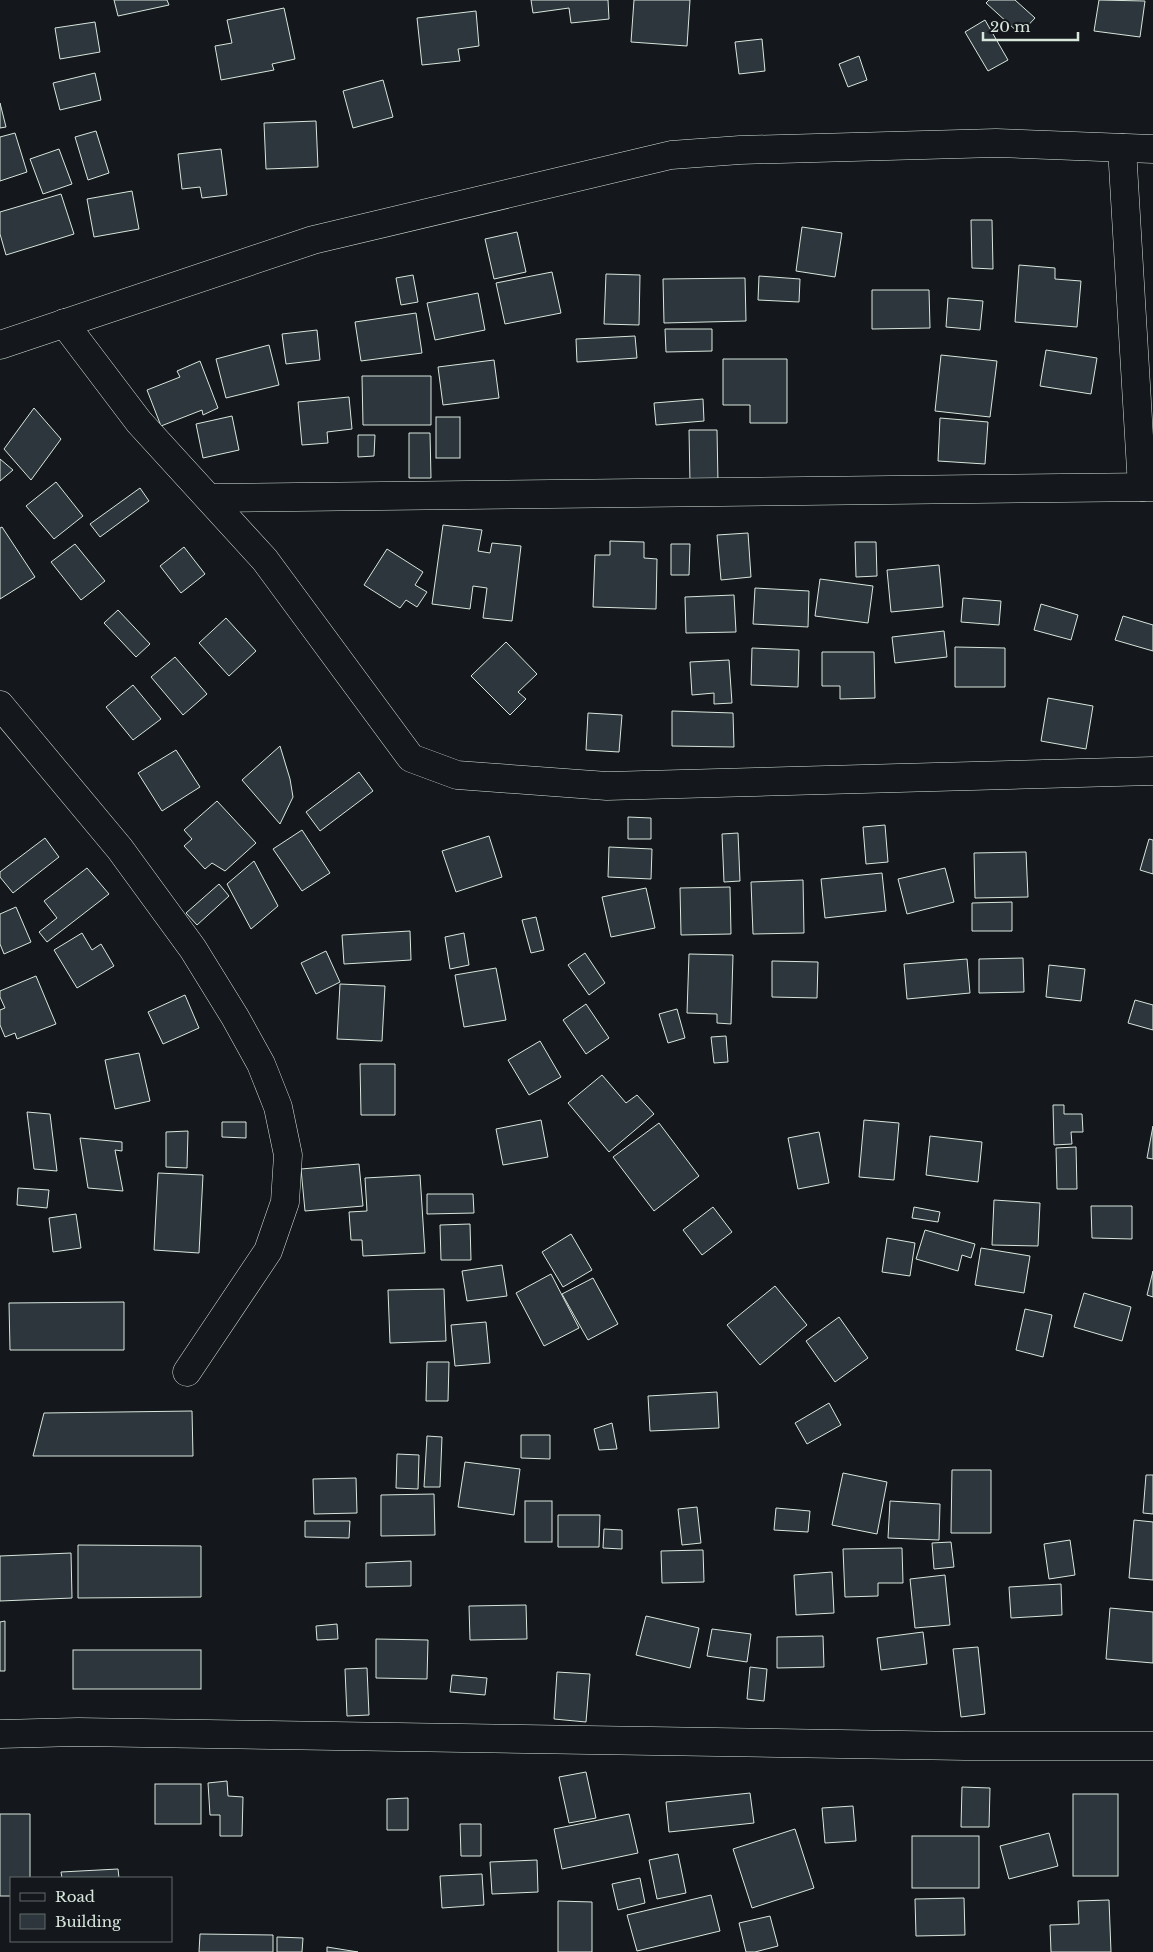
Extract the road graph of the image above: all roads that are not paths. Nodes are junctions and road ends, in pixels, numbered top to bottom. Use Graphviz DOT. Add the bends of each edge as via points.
graph roads {
  1 [pos="1122,148"];
  2 [pos="1153,149"];
  3 [pos="64,323"];
  4 [pos="0,345"];
  5 [pos="1147,487"];
  6 [pos="209,498"];
  7 [pos="0,706"];
  8 [pos="1153,771"];
  9 [pos="186,1372"];
  10 [pos="0,1734"];
  11 [pos="1153,1746"];
  1 -- 2 [label="street"];
  1 -- 3 [label="street" via="996,143 671,155 313,240"];
  1 -- 5 [label="street"];
  3 -- 4 [label="street"];
  3 -- 6 [label="street" via="139,422"];
  5 -- 6 [label="street"];
  6 -- 8 [label="street" via="265,560 411,758 457,775 607,786"];
  7 -- 9 [label="street" via="120,849 193,949 261,1064 278,1107 288,1155 285,1202 268,1251"];
  10 -- 11 [label="street"];
}
